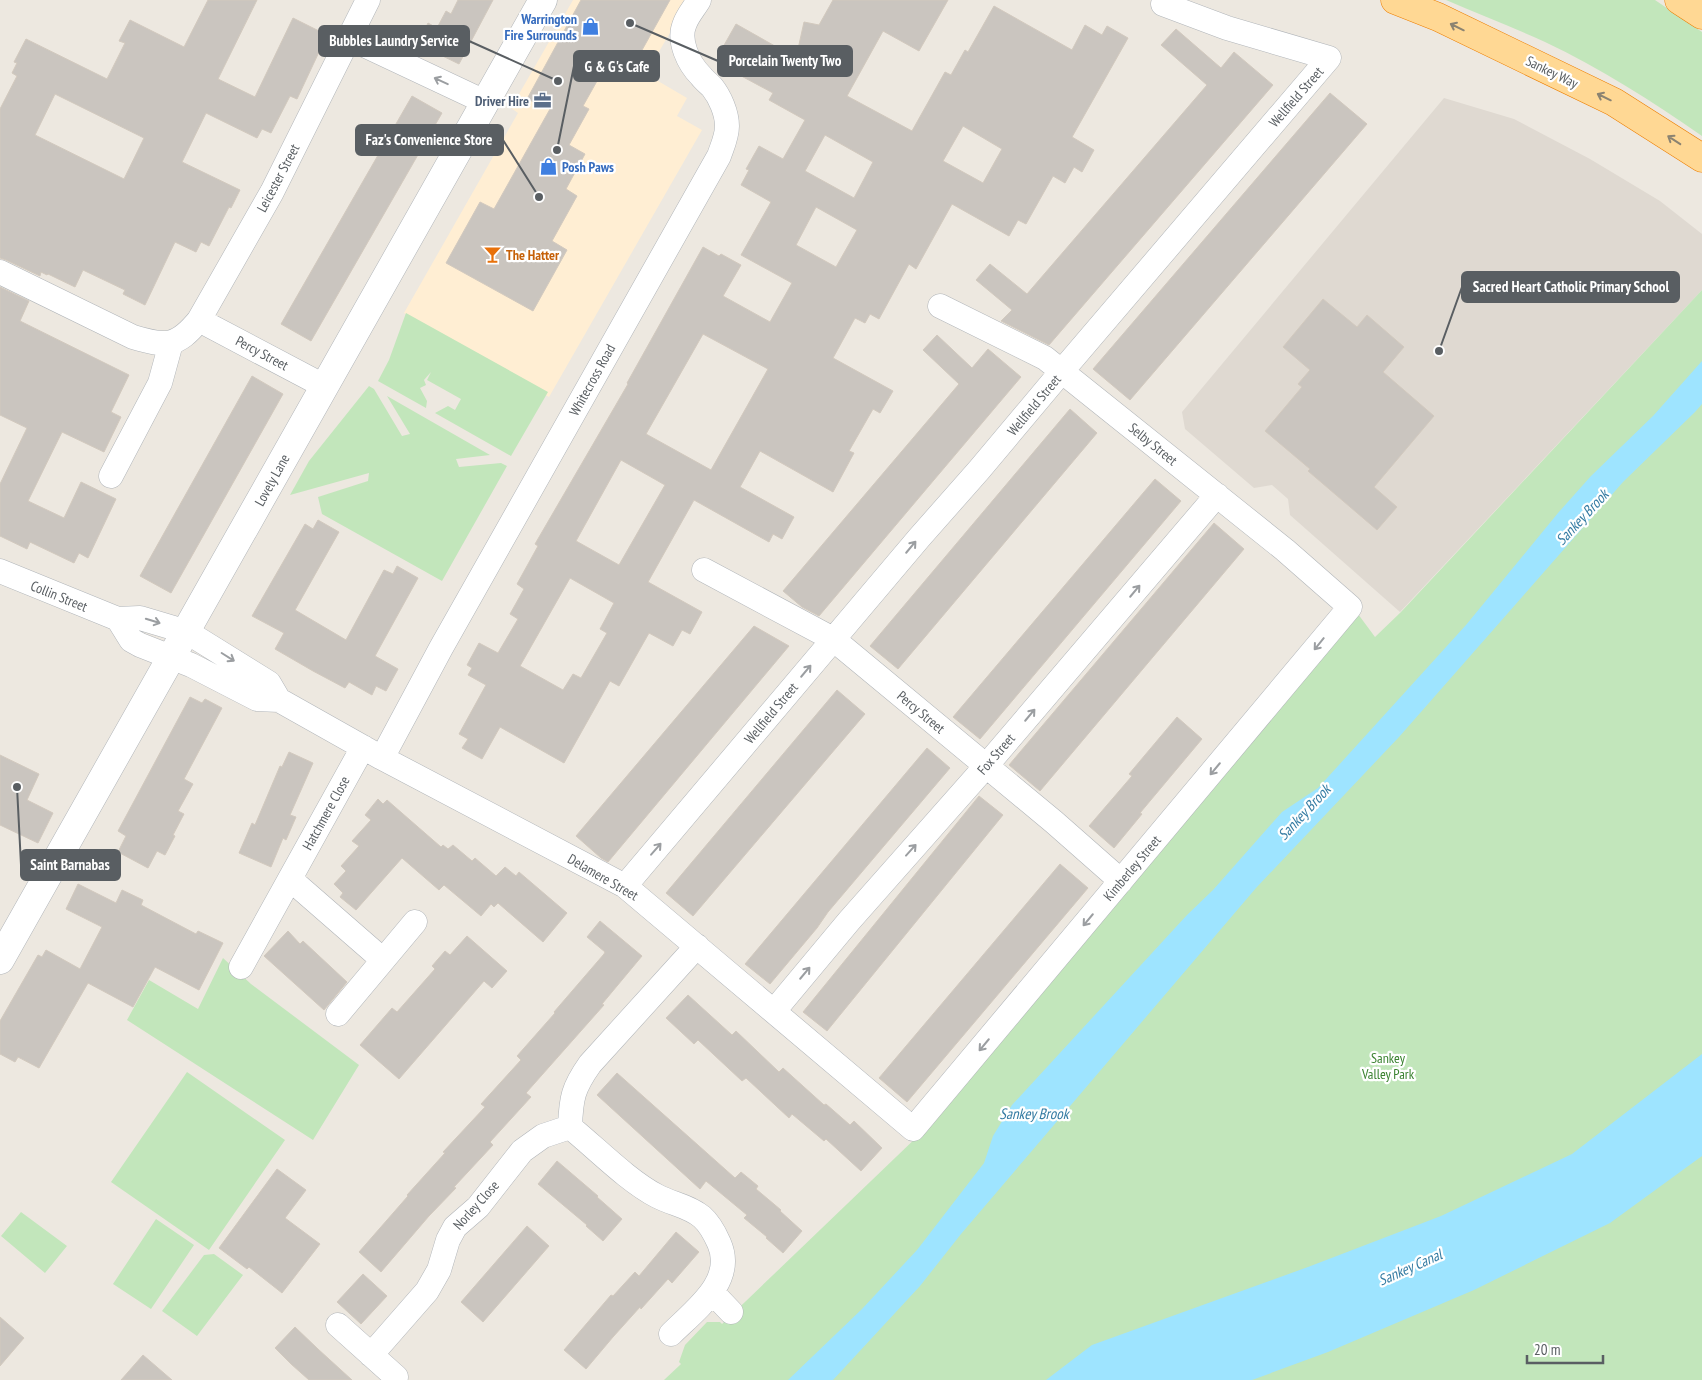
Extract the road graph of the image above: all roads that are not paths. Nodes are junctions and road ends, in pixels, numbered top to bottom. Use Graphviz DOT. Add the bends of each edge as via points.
graph roads {
  1 [pos="368,0"];
  2 [pos="543,0"];
  3 [pos="699,0"];
  4 [pos="1395,0"];
  5 [pos="1679,0"];
  6 [pos="1163,4"];
  7 [pos="1702,15"];
  8 [pos="349,38"];
  9 [pos="485,102"];
  10 [pos="1702,158"];
  11 [pos="0,272"];
  12 [pos="940,306"];
  13 [pos="199,320"];
  14 [pos="171,343"];
  15 [pos="1062,371"];
  16 [pos="324,386"];
  17 [pos="112,476"];
  18 [pos="1217,495"];
  19 [pos="704,570"];
  20 [pos="0,571"];
  21 [pos="1350,607"];
  22 [pos="118,619"];
  23 [pos="187,632"];
  24 [pos="833,639"];
  25 [pos="172,657"];
  26 [pos="279,700"];
  27 [pos="372,753"];
  28 [pos="986,766"];
  29 [pos="290,879"];
  30 [pos="1120,881"];
  31 [pos="624,886"];
  32 [pos="415,922"];
  33 [pos="697,946"];
  34 [pos="0,960"];
  35 [pos="383,960"];
  36 [pos="241,967"];
  37 [pos="774,1011"];
  38 [pos="338,1014"];
  39 [pos="570,1127"];
  40 [pos="913,1129"];
  41 [pos="712,1292"];
  42 [pos="732,1312"];
  43 [pos="338,1325"];
  44 [pos="671,1334"];
  45 [pos="371,1355"];
  46 [pos="396,1377"];
  1 -- 8 [label="street, Leicester Street"];
  2 -- 9 [label="street, Lovely Lane"];
  3 -- 27 [label="street, Whitecross Road" via="684,24 682,36 690,63 720,99 727,126 719,156 442,648"];
  10 -- 4 [label="highway, Sankey Way, one-way" via="1614,102 1438,17"];
  5 -- 7 [label="highway"];
  6 -- 15 [label="street, Wellfield Street" via="1227,28 1329,58"];
  9 -- 8 [label="street, one-way"];
  8 -- 13 [label="street, Leicester Street" via="272,192"];
  9 -- 16 [label="street, Lovely Lane"];
  11 -- 14 [label="street" via="133,337 154,344"];
  12 -- 15 [label="street, Selby Street" via="1046,358"];
  13 -- 14 [label="street, Leicester Street" via="187,334"];
  13 -- 16 [label="street, Percy Street"];
  14 -- 17 [label="street" via="160,383"];
  15 -- 18 [label="street, Selby Street"];
  24 -- 15 [label="street, Wellfield Street, one-way"];
  16 -- 23 [label="street, Lovely Lane"];
  18 -- 21 [label="street, Selby Street"];
  28 -- 18 [label="street, Fox Street, one-way"];
  19 -- 24 [label="street, Percy Street"];
  20 -- 22 [label="street, Collin Street"];
  21 -- 30 [label="street, Kimberley Street, one-way"];
  22 -- 23 [label="street, Collin Street, one-way" via="140,618"];
  22 -- 25 [label="street" via="131,640"];
  23 -- 25 [label="street, Lovely Lane"];
  23 -- 26 [label="street, Delamere Street, one-way" via="269,683"];
  24 -- 28 [label="street, Percy Street"];
  31 -- 24 [label="street, Wellfield Street, one-way"];
  25 -- 26 [label="street, Delamere Street" via="257,698"];
  25 -- 34 [label="street, Lovely Lane"];
  26 -- 27 [label="street, Delamere Street"];
  27 -- 29 [label="street, Hatchmere Close"];
  27 -- 31 [label="street, Delamere Street"];
  28 -- 30 [label="street, Percy Street"];
  37 -- 28 [label="street, Fox Street, one-way"];
  29 -- 35 [label="street"];
  29 -- 36 [label="street, Hatchmere Close"];
  30 -- 40 [label="street, Kimberley Street, one-way"];
  31 -- 33 [label="street, Delamere Street"];
  32 -- 35 [label="street"];
  33 -- 37 [label="street, Delamere Street"];
  33 -- 39 [label="street" via="577,1082 571,1101"];
  35 -- 38 [label="street"];
  37 -- 40 [label="street, Delamere Street"];
  39 -- 41 [label="street" via="639,1184 658,1197 703,1218 715,1233 722,1250 723,1270"];
  39 -- 45 [label="street, Norley Close" via="543,1136 522,1151 478,1207 455,1227 439,1270 427,1291"];
  41 -- 42 [label="street"];
  41 -- 44 [label="street"];
  43 -- 45 [label="street"];
  45 -- 46 [label="street"];
}
